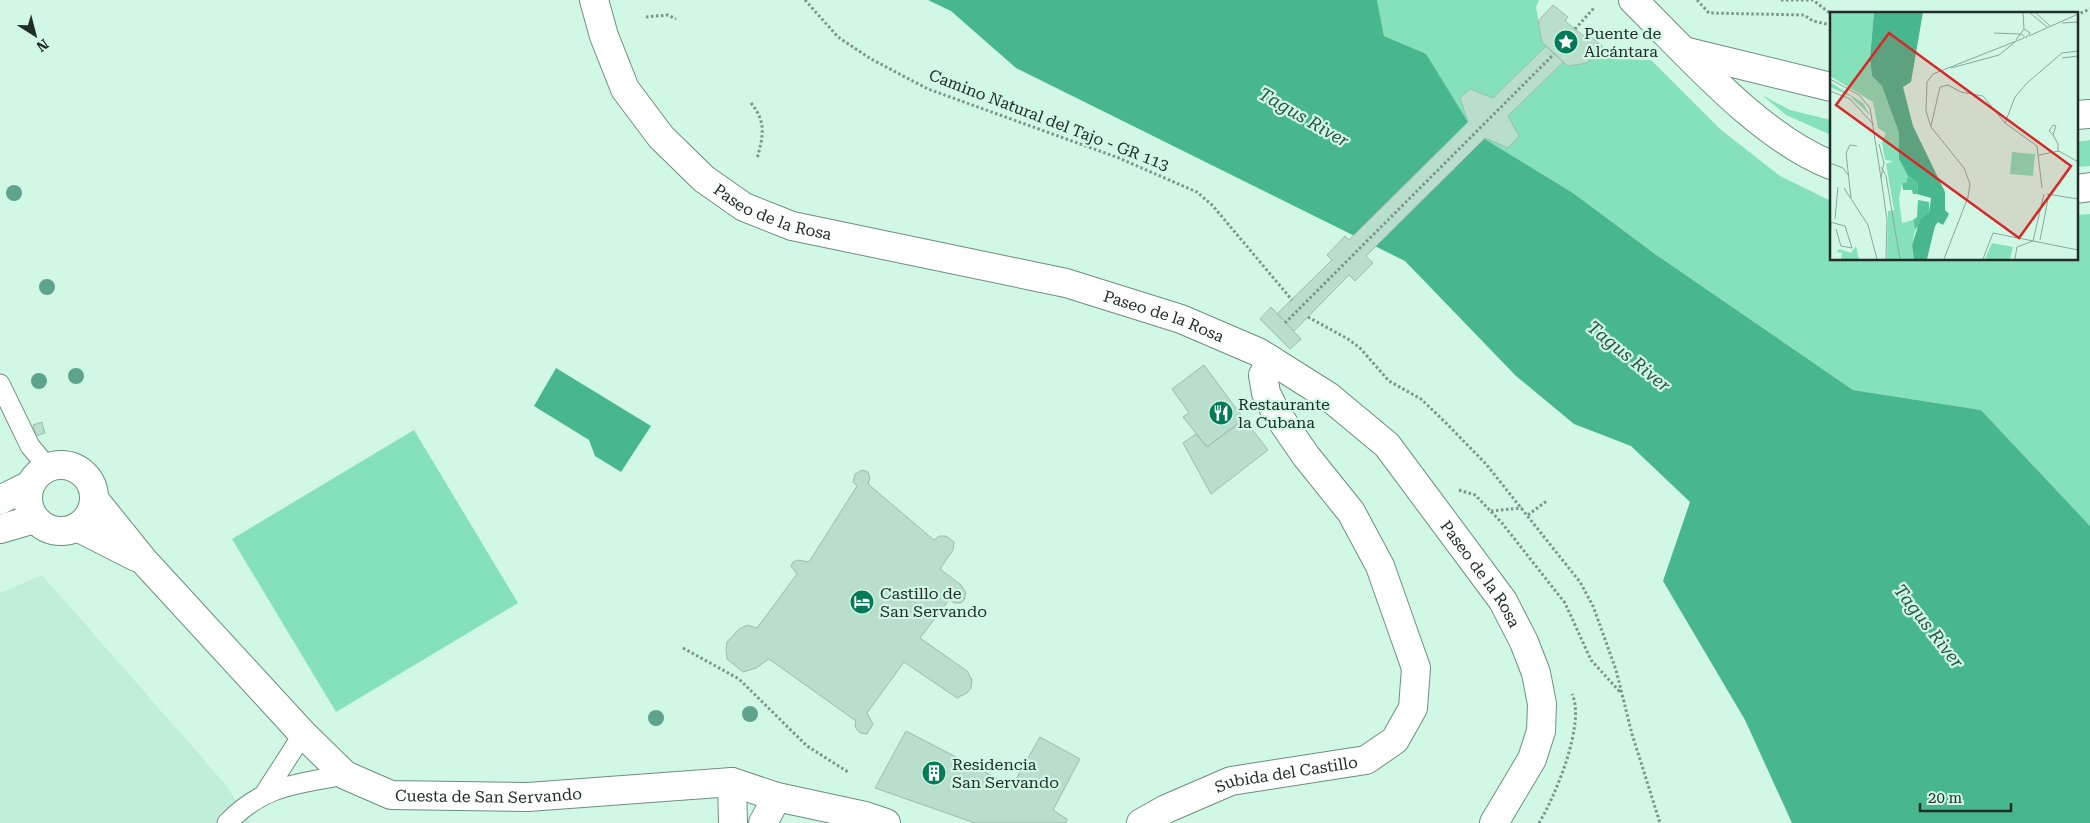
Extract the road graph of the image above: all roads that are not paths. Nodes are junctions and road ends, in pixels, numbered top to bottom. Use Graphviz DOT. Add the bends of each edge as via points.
graph roads {
  1 [pos="594,0"];
  2 [pos="1634,0"];
  3 [pos="1684,51"];
  4 [pos="1830,87"];
  5 [pos="1830,164"];
  6 [pos="1271,360"];
  7 [pos="0,384"];
  8 [pos="18,486"];
  9 [pos="94,499"];
  10 [pos="34,519"];
  11 [pos="77,527"];
  12 [pos="0,529"];
  13 [pos="144,561"];
  14 [pos="303,734"];
  15 [pos="345,775"];
  16 [pos="732,782"];
  17 [pos="265,793"];
  18 [pos="777,797"];
  19 [pos="227,823"];
  20 [pos="733,823"];
  21 [pos="763,823"];
  22 [pos="886,823"];
  23 [pos="1141,823"];
  24 [pos="1494,823"];
  1 -- 6 [label="street, Paseo de la Rosa" via="625,89 662,137 698,173 744,207 792,226 1066,283 1181,319"];
  2 -- 3 [label="street"];
  3 -- 4 [label="street"];
  3 -- 5 [label="street" via="1765,126"];
  6 -- 23 [label="street, Subida del Castillo" via="1263,374 1266,393 1275,411 1351,512 1380,566 1416,668 1413,708 1395,740 1366,760 1231,781"];
  6 -- 24 [label="street, Paseo de la Rosa" via="1328,396 1387,445 1503,601 1524,642 1536,672 1542,704 1541,732 1532,759"];
  7 -- 8 [label="lane" via="30,446"];
  8 -- 9 [label="street" via="59,465 76,469 90,481"];
  8 -- 10 [label="street"];
  9 -- 11 [label="street" via="89,515"];
  9 -- 13 [label="street, Cuesta de San Servando"];
  10 -- 11 [label="street" via="47,529 62,532"];
  10 -- 12 [label="street"];
  11 -- 13 [label="street"];
  13 -- 14 [label="street, Cuesta de San Servando"];
  14 -- 15 [label="street, Cuesta de San Servando"];
  14 -- 17 [label="lane"];
  15 -- 16 [label="street, Cuesta de San Servando" via="391,795 528,797"];
  15 -- 17 [label="lane"];
  16 -- 18 [label="street, Cuesta de San Servando"];
  16 -- 20 [label="street"];
  17 -- 19 [label="lane"];
  18 -- 21 [label="street"];
  18 -- 22 [label="street"];
}
